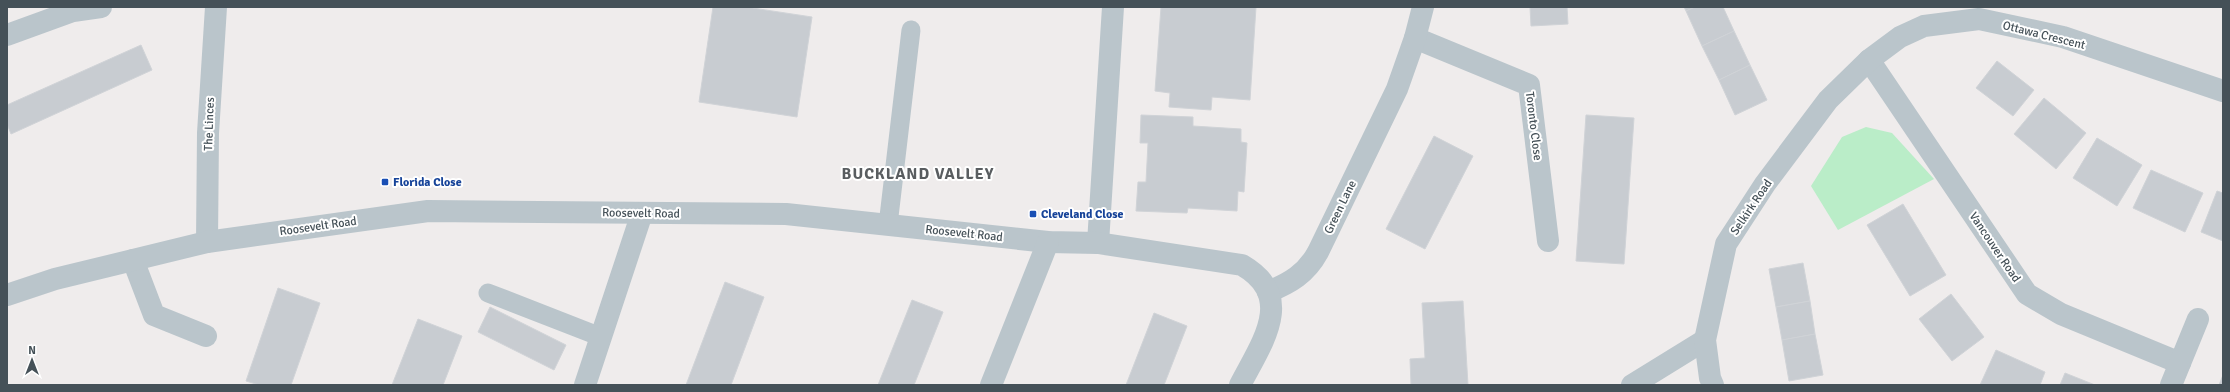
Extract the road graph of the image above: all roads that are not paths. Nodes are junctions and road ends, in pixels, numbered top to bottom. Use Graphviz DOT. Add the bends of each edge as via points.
graph roads {
  1 [pos="101,7"];
  2 [pos="216,7"];
  3 [pos="1113,7"];
  4 [pos="1423,7"];
  5 [pos="911,30"];
  6 [pos="7,35"];
  7 [pos="1415,38"];
  8 [pos="1870,60"];
  9 [pos="2223,91"];
  10 [pos="642,213"];
  11 [pos="888,225"];
  12 [pos="1548,241"];
  13 [pos="208,242"];
  14 [pos="1048,242"];
  15 [pos="1098,243"];
  16 [pos="133,260"];
  17 [pos="1268,292"];
  18 [pos="488,293"];
  19 [pos="7,295"];
  20 [pos="2198,318"];
  21 [pos="206,336"];
  22 [pos="601,337"];
  23 [pos="1705,340"];
  24 [pos="2180,363"];
  25 [pos="584,385"];
  26 [pos="991,385"];
  27 [pos="1240,385"];
  28 [pos="1632,385"];
  29 [pos="1713,385"];
  30 [pos="2171,385"];
  1 -- 6 [label="street" via="73,11"];
  2 -- 13 [label="street, The Linces" via="208,133"];
  3 -- 15 [label="street"];
  4 -- 7 [label="street, Green Lane"];
  5 -- 11 [label="lane"];
  7 -- 12 [label="street, Toronto Close" via="1529,85"];
  7 -- 17 [label="street, Green Lane" via="1397,89 1313,262 1290,283"];
  8 -- 9 [label="street, Ottawa Crescent" via="1900,37 1924,26 1979,19 2062,37"];
  8 -- 23 [label="street, Selkirk Road" via="1828,100 1765,184 1726,244"];
  8 -- 24 [label="street, Vancouver Road" via="2027,294 2061,314"];
  10 -- 11 [label="street, Roosevelt Road" via="786,214"];
  10 -- 13 [label="street, Roosevelt Road" via="428,210"];
  10 -- 22 [label="street"];
  11 -- 14 [label="street, Roosevelt Road"];
  13 -- 16 [label="street, Roosevelt Road"];
  14 -- 15 [label="street, Roosevelt Road"];
  14 -- 26 [label="street"];
  15 -- 17 [label="street, Roosevelt Road" via="1242,265 1262,281"];
  16 -- 19 [label="street, Roosevelt Road" via="55,279"];
  16 -- 21 [label="street" via="154,315"];
  17 -- 27 [label="street" via="1271,318 1268,331"];
  18 -- 22 [label="lane"];
  20 -- 24 [label="street"];
  22 -- 25 [label="street"];
  23 -- 28 [label="street"];
  23 -- 29 [label="street, Selkirk Road"];
  24 -- 30 [label="street"];
}
